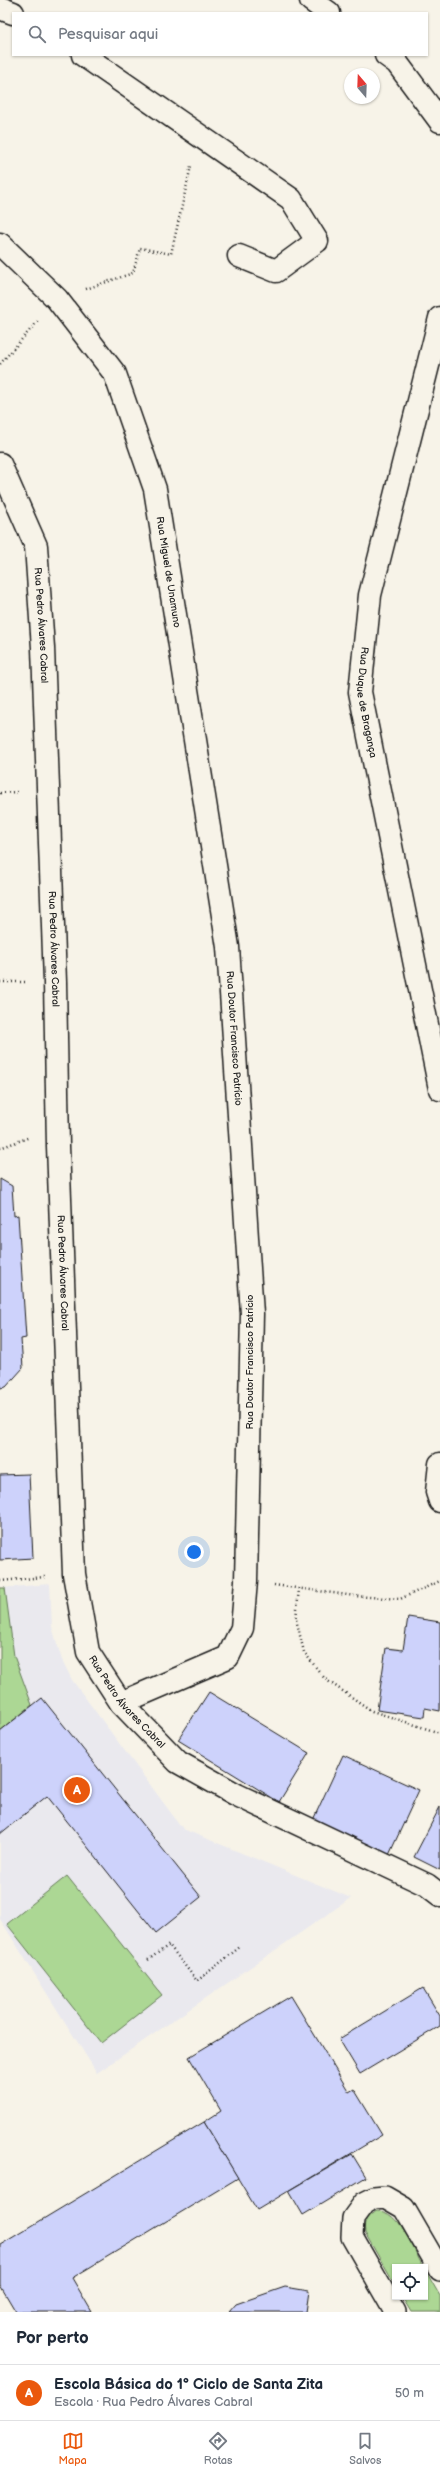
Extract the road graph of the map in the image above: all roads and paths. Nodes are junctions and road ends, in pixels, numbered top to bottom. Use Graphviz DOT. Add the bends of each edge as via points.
graph roads {
  1 [pos="311,0"];
  2 [pos="0,8"];
  3 [pos="328,12"];
  4 [pos="12,13"];
  5 [pos="84,56"];
  6 [pos="387,56"];
  7 [pos="440,121"];
  8 [pos="198,134"];
  9 [pos="0,244"];
  10 [pos="239,256"];
  11 [pos="57,299"];
  12 [pos="440,318"];
  13 [pos="0,364"];
  14 [pos="0,464"];
  15 [pos="228,947"];
  16 [pos="440,1089"];
  17 [pos="440,1464"];
  18 [pos="440,1500"];
  19 [pos="74,1574"];
  20 [pos="0,1581"];
  21 [pos="246,1581"];
  22 [pos="440,1581"];
  23 [pos="299,1588"];
  24 [pos="121,1703"];
  25 [pos="440,1733"];
  26 [pos="440,1895"];
  27 [pos="240,1947"];
  28 [pos="148,1960"];
  29 [pos="440,2270"];
  30 [pos="395,2312"];
  1 -- 3 [label="street"];
  2 -- 4 [label="street"];
  5 -- 8 [label="street"];
  6 -- 7 [label="street" via="397,63"];
  8 -- 10 [label="street" via="291,199 317,241 276,271"];
  8 -- 11 [label="path" via="171,254 140,248 133,273"];
  9 -- 11 [label="street, Rua Miguel de Unamuno"];
  11 -- 13 [label="path"];
  11 -- 15 [label="street, Rua Miguel de Unamuno" via="115,374 155,489"];
  12 -- 16 [label="street, Rua Duque de Bragança" via="370,595 360,692"];
  14 -- 19 [label="street, Rua Pedro Álvares Cabral" via="36,546 43,648"];
  15 -- 21 [label="street, Rua Doutor Francisco Patrício" via="252,1314"];
  17 -- 18 [label="street" via="437,1492"];
  19 -- 20 [label="path"];
  19 -- 24 [label="street, Rua Pedro Álvares Cabral" via="88,1652"];
  21 -- 23 [label="path"];
  21 -- 24 [label="street, Rua Doutor Francisco Patrício" via="242,1628 228,1657"];
  22 -- 23 [label="path" via="400,1599"];
  23 -- 25 [label="path" via="296,1619 304,1652 325,1679 372,1711"];
  24 -- 26 [label="street, Rua Pedro Álvares Cabral" via="178,1762 237,1795 427,1885"];
  27 -- 28 [label="path" via="197,1981 169,1945"];
  29 -- 30 [label="lane" via="404,2208 385,2197 374,2198 364,2203 353,2218 352,2237"];
}
